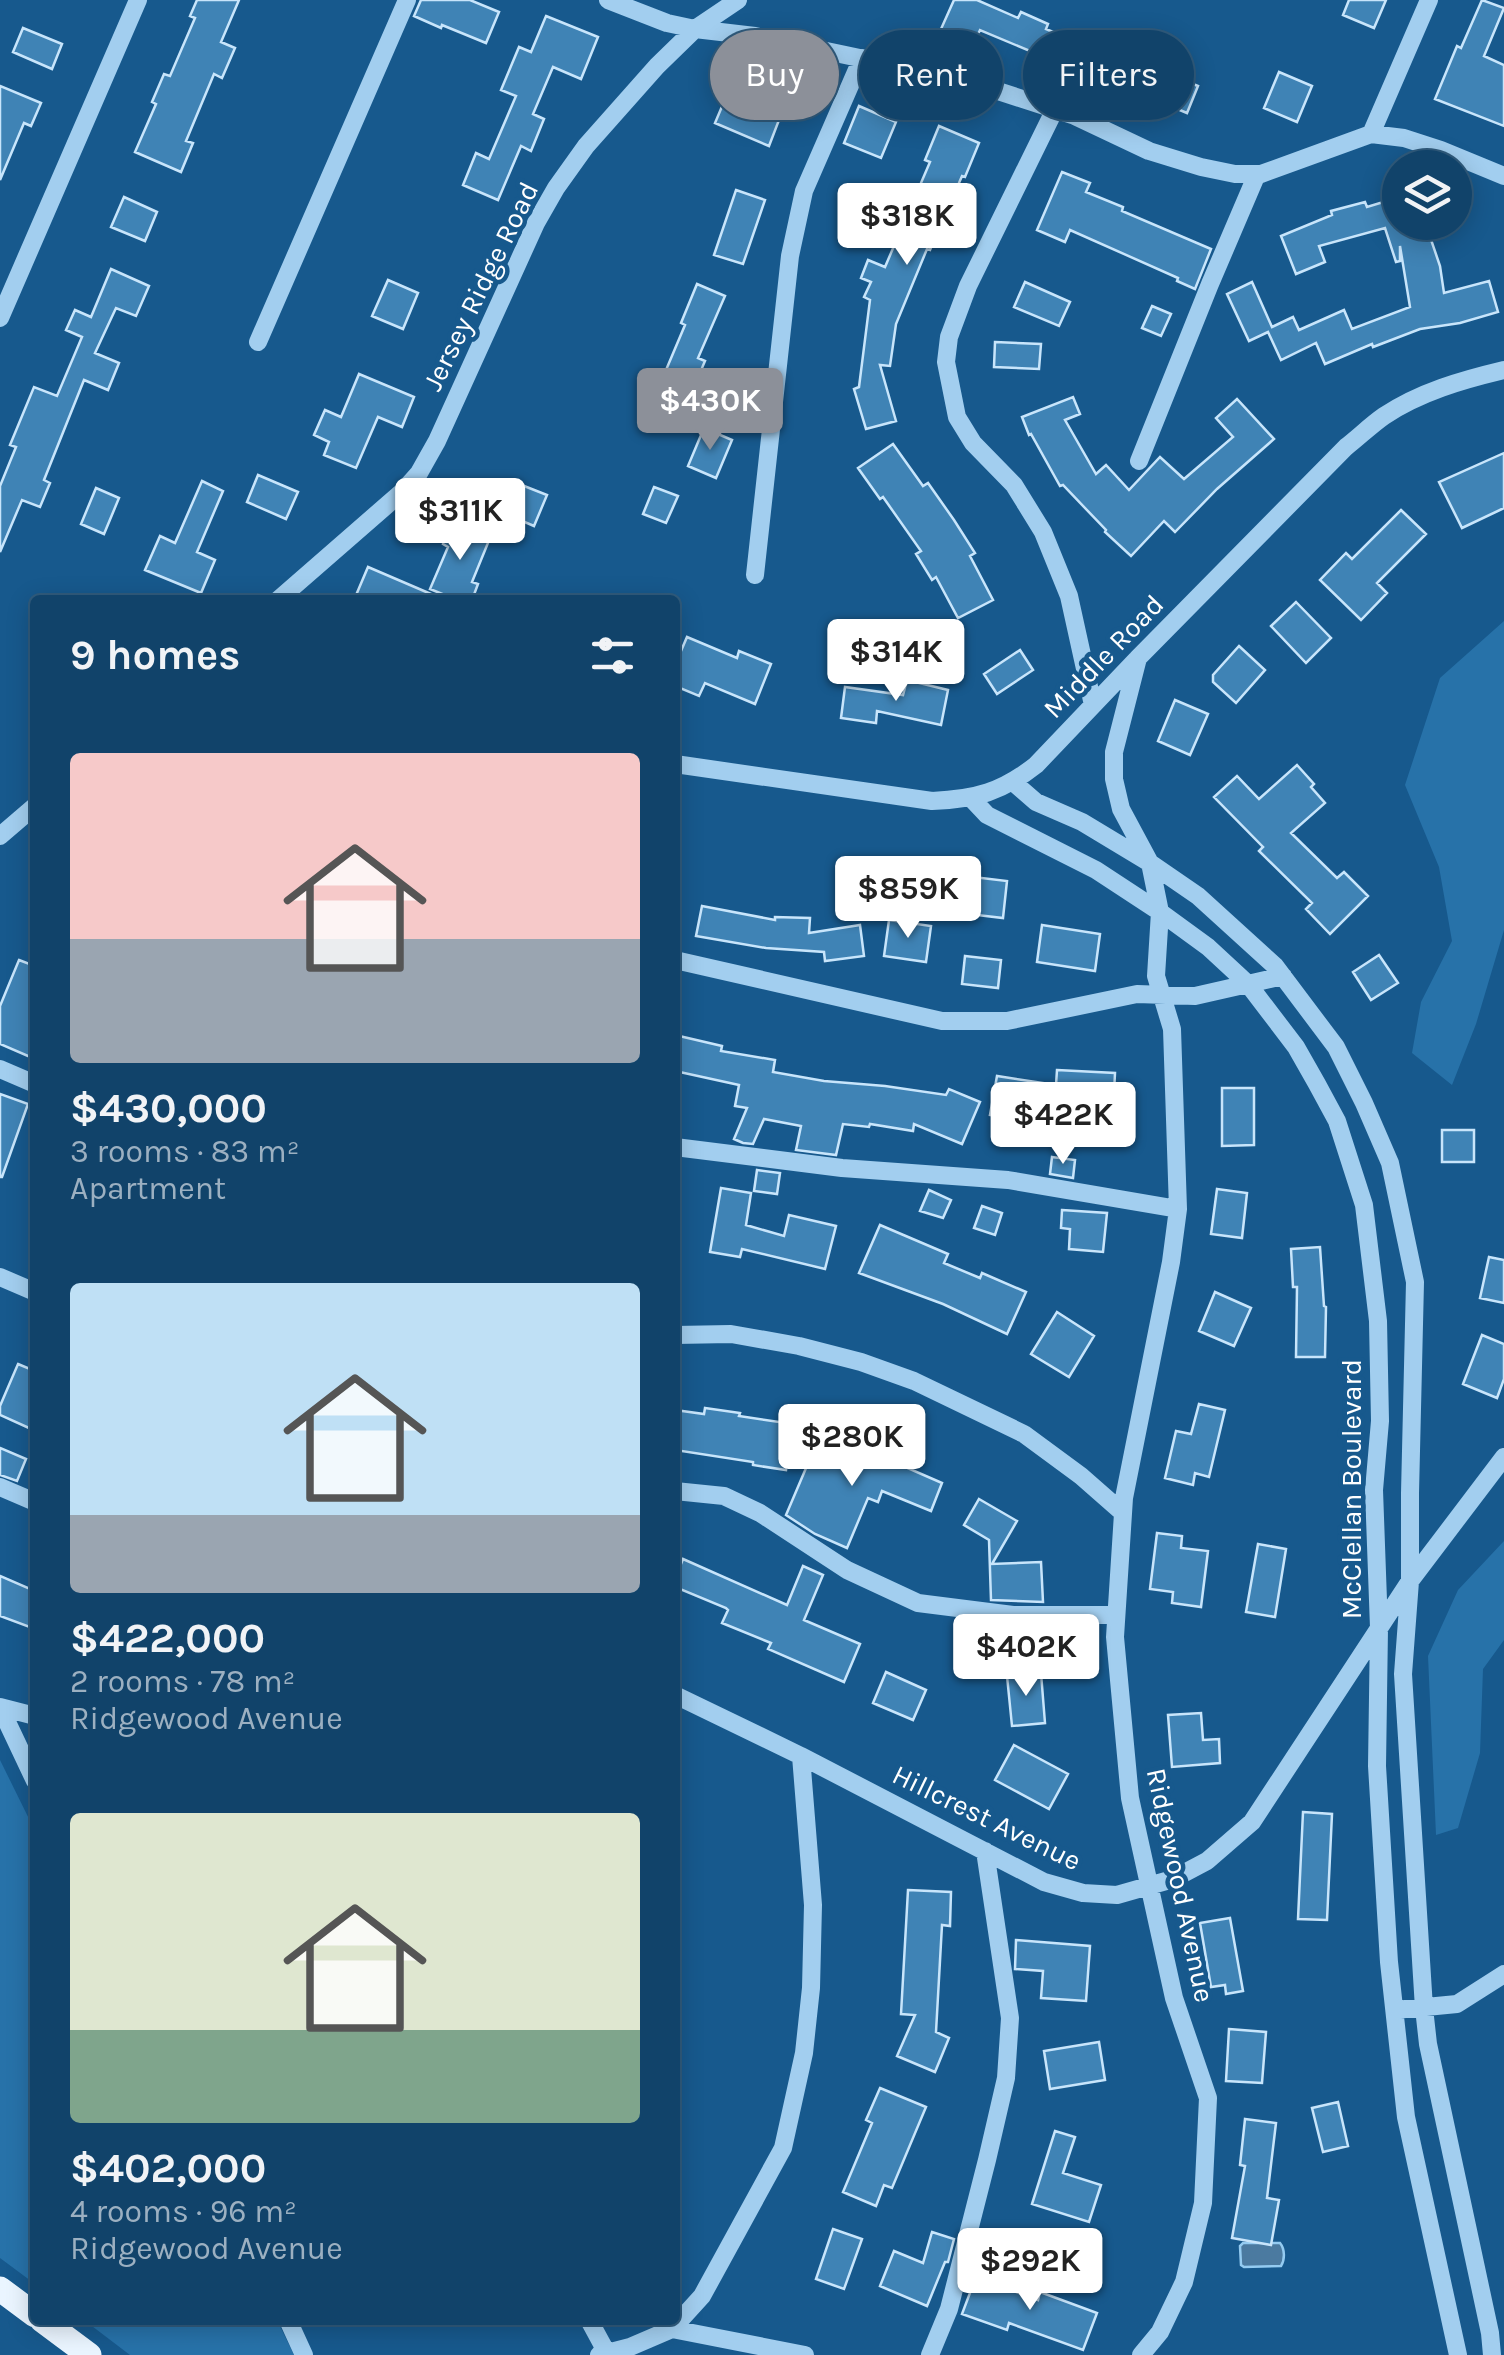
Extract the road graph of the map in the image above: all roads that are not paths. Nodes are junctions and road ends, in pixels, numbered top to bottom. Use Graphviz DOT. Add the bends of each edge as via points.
graph roads {
  1 [pos="138,0"];
  2 [pos="407,0"];
  3 [pos="608,0"];
  4 [pos="659,0"];
  5 [pos="738,0"];
  6 [pos="1429,0"];
  7 [pos="666,22"];
  8 [pos="695,29"];
  9 [pos="859,57"];
  10 [pos="859,65"];
  11 [pos="1050,120"];
  12 [pos="1083,120"];
  13 [pos="1370,134"];
  14 [pos="1257,174"];
  15 [pos="1504,176"];
  16 [pos="0,318"];
  17 [pos="258,342"];
  18 [pos="1504,370"];
  19 [pos="1139,462"];
  20 [pos="755,575"];
  21 [pos="284,595"];
  22 [pos="1138,658"];
  23 [pos="1093,705"];
  24 [pos="680,765"];
  25 [pos="1013,782"];
  26 [pos="971,798"];
  27 [pos="30,810"];
  28 [pos="0,836"];
  29 [pos="1150,863"];
  30 [pos="1160,912"];
  31 [pos="680,961"];
  32 [pos="1283,976"];
  33 [pos="1248,984"];
  34 [pos="1162,996"];
  35 [pos="0,1068"];
  36 [pos="30,1082"];
  37 [pos="680,1148"];
  38 [pos="1178,1209"];
  39 [pos="0,1277"];
  40 [pos="30,1290"];
  41 [pos="680,1336"];
  42 [pos="1504,1457"];
  43 [pos="0,1487"];
  44 [pos="680,1492"];
  45 [pos="30,1500"];
  46 [pos="1122,1512"];
  47 [pos="1410,1581"];
  48 [pos="1116,1615"];
  49 [pos="1379,1628"];
  50 [pos="680,1697"];
  51 [pos="0,1707"];
  52 [pos="30,1715"];
  53 [pos="801,1756"];
  54 [pos="30,1770"];
  55 [pos="985,1851"];
  56 [pos="1149,1886"];
  57 [pos="1504,1974"];
  58 [pos="1424,2008"];
  59 [pos="1395,2010"];
  60 [pos="0,2290"];
  61 [pos="30,2311"];
  62 [pos="680,2319"];
  63 [pos="49,2325"];
  64 [pos="290,2325"];
  65 [pos="591,2325"];
  66 [pos="675,2325"];
  67 [pos="672,2328"];
  68 [pos="605,2354"];
  69 [pos="89,2355"];
  70 [pos="304,2355"];
  71 [pos="805,2355"];
  72 [pos="930,2355"];
  73 [pos="1141,2355"];
  74 [pos="1458,2355"];
  75 [pos="1492,2355"];
  1 -- 16 [label="street"];
  2 -- 17 [label="street"];
  3 -- 7 [label="street"];
  4 -- 7 [label="street"];
  5 -- 8 [label="street, Jersey Ridge Road"];
  6 -- 13 [label="street"];
  7 -- 8 [label="street"];
  8 -- 9 [label="street"];
  8 -- 21 [label="street, Jersey Ridge Road" via="586,146 556,188 419,472"];
  10 -- 20 [label="street" via="804,190 790,256"];
  11 -- 23 [label="street" via="968,286 946,362 957,417 1043,532 1069,596"];
  12 -- 14 [label="street" via="1149,151"];
  13 -- 14 [label="street"];
  13 -- 15 [label="street" via="1404,138"];
  14 -- 19 [label="street"];
  18 -- 22 [label="street, Middle Road" via="1412,400 1346,446"];
  22 -- 23 [label="street, Middle Road"];
  22 -- 29 [label="street, McClellan Boulevard" via="1114,752 1114,780 1121,809"];
  23 -- 25 [label="street, Middle Road"];
  24 -- 26 [label="street, Middle Road" via="932,801"];
  25 -- 26 [label="street, Middle Road"];
  25 -- 29 [label="street, McClellan Boulevard" via="1036,802"];
  26 -- 30 [label="street, McClellan Boulevard" via="988,815 1096,870"];
  27 -- 28 [label="street"];
  29 -- 30 [label="street, Ridgewood Avenue"];
  29 -- 32 [label="street, McClellan Boulevard" via="1198,896"];
  30 -- 33 [label="street, McClellan Boulevard"];
  30 -- 34 [label="street, Ridgewood Avenue" via="1156,976"];
  31 -- 34 [label="street" via="942,1020 1007,1022 1137,994"];
  32 -- 33 [label="street"];
  32 -- 47 [label="street, McClellan Boulevard" via="1336,1046 1390,1163 1415,1282"];
  33 -- 34 [label="street"];
  33 -- 49 [label="street, McClellan Boulevard" via="1318,1084 1364,1205 1378,1321"];
  34 -- 38 [label="street, Ridgewood Avenue" via="1172,1029"];
  35 -- 36 [label="street"];
  37 -- 38 [label="street" via="1008,1180"];
  38 -- 46 [label="street, Ridgewood Avenue"];
  39 -- 40 [label="street"];
  41 -- 46 [label="street" via="731,1334 799,1346 914,1380 1024,1434"];
  42 -- 47 [label="street, Hillcrest Avenue"];
  43 -- 45 [label="street"];
  44 -- 48 [label="street" via="724,1496 760,1512 847,1570 918,1603 1013,1614"];
  46 -- 48 [label="street, Ridgewood Avenue"];
  47 -- 49 [label="street, Hillcrest Avenue"];
  47 -- 58 [label="street, McClellan Boulevard" via="1403,1674"];
  48 -- 56 [label="street, Ridgewood Avenue" via="1130,1798"];
  49 -- 56 [label="street, Hillcrest Avenue" via="1252,1822 1207,1861"];
  49 -- 59 [label="street, McClellan Boulevard" via="1377,1766"];
  50 -- 53 [label="street, Hillcrest Avenue"];
  51 -- 52 [label="street"];
  51 -- 54 [label="street"];
  53 -- 55 [label="street, Hillcrest Avenue"];
  53 -- 62 [label="street" via="813,1904 804,2052 783,2148 702,2296"];
  55 -- 56 [label="street, Hillcrest Avenue" via="1044,1882 1083,1893 1116,1895"];
  55 -- 72 [label="street" via="1010,2018 1006,2078 949,2309"];
  56 -- 73 [label="street, Ridgewood Avenue" via="1174,1998 1208,2098 1203,2203 1184,2282"];
  57 -- 58 [label="street" via="1456,2004"];
  58 -- 59 [label="street"];
  58 -- 75 [label="street, McClellan Boulevard"];
  59 -- 74 [label="street, McClellan Boulevard" via="1406,2117"];
  60 -- 61 [label="main road"];
  63 -- 69 [label="main road"];
  64 -- 70 [label="street"];
  65 -- 68 [label="street"];
  66 -- 67 [label="street"];
  67 -- 68 [label="street"];
  67 -- 71 [label="street"];
}
